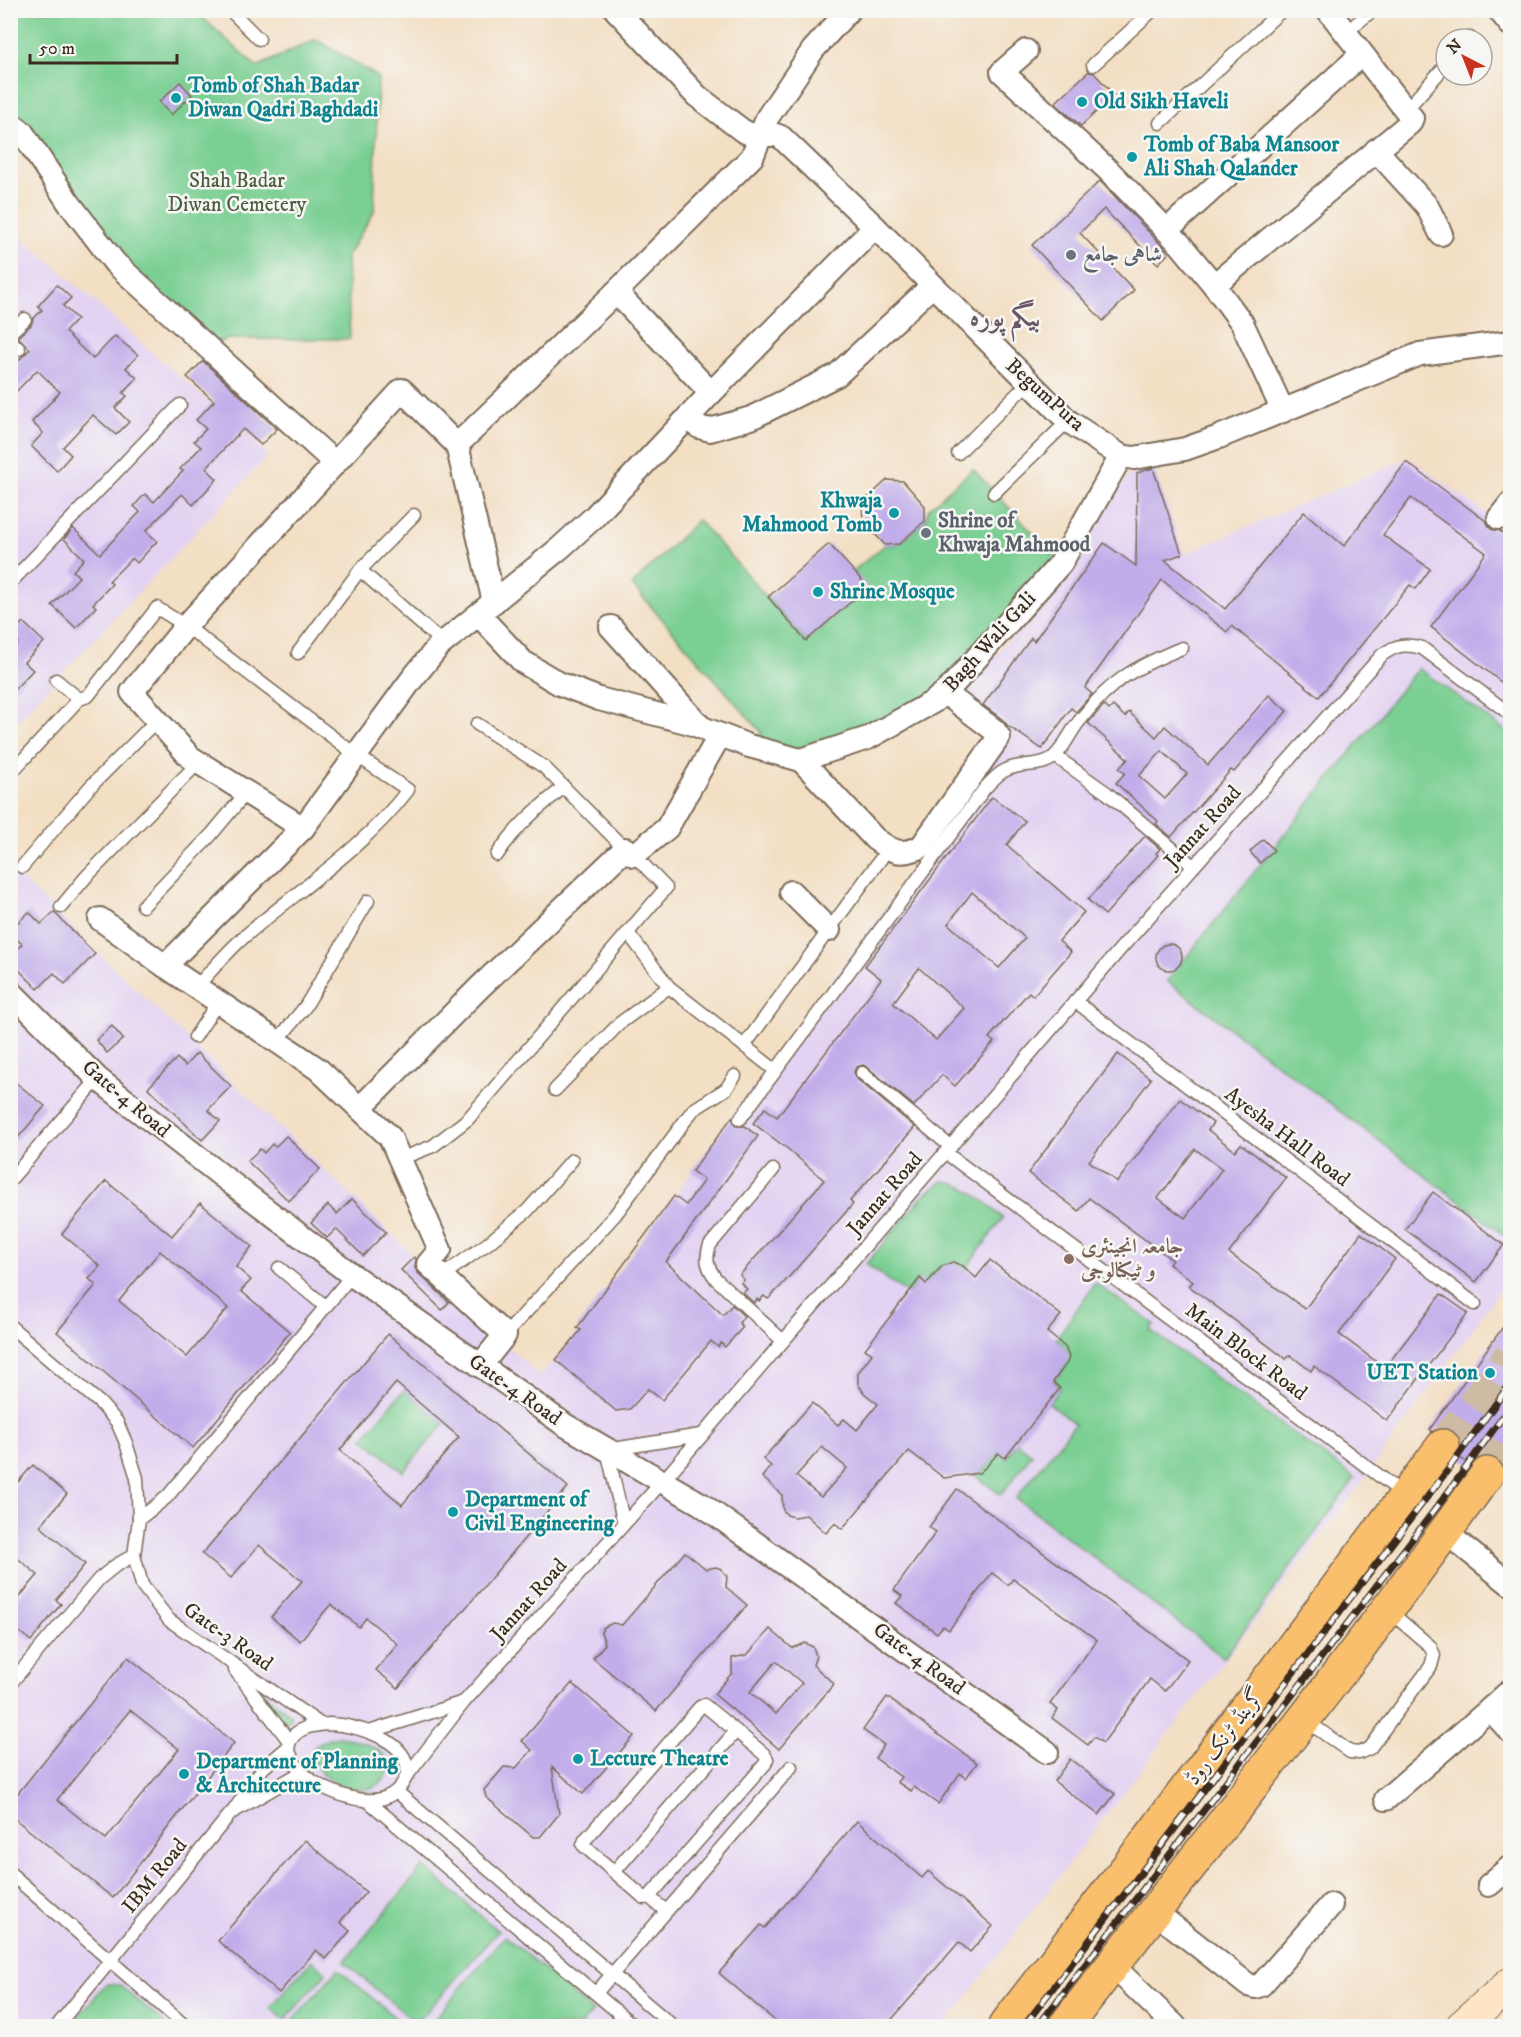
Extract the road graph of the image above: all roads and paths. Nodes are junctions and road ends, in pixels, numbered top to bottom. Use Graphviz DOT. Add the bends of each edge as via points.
graph roads {
  1 [pos="230,10"];
  2 [pos="616,10"];
  3 [pos="849,10"];
  4 [pos="1153,10"];
  5 [pos="1282,10"];
  6 [pos="1328,10"];
  7 [pos="1373,10"];
  8 [pos="1499,10"];
  9 [pos="1510,24"];
  10 [pos="1345,33"];
  11 [pos="259,39"];
  12 [pos="1026,51"];
  13 [pos="1362,54"];
  14 [pos="1093,65"];
  15 [pos="1434,78"];
  16 [pos="1405,111"];
  17 [pos="10,123"];
  18 [pos="1160,123"];
  19 [pos="761,135"];
  20 [pos="1376,150"];
  21 [pos="875,227"];
  22 [pos="1167,230"];
  23 [pos="1441,234"];
  24 [pos="1214,285"];
  25 [pos="932,286"];
  26 [pos="616,292"];
  27 [pos="25,319"];
  28 [pos="10,333"];
  29 [pos="1510,342"];
  30 [pos="1029,382"];
  31 [pos="711,393"];
  32 [pos="180,405"];
  33 [pos="1283,411"];
  34 [pos="688,417"];
  35 [pos="1068,421"];
  36 [pos="457,446"];
  37 [pos="958,453"];
  38 [pos="1121,456"];
  39 [pos="335,464"];
  40 [pos="994,493"];
  41 [pos="414,515"];
  42 [pos="360,570"];
  43 [pos="10,583"];
  44 [pos="486,609"];
  45 [pos="186,626"];
  46 [pos="611,627"];
  47 [pos="443,643"];
  48 [pos="1182,648"];
  49 [pos="298,653"];
  50 [pos="56,680"];
  51 [pos="945,693"];
  52 [pos="79,699"];
  53 [pos="1510,714"];
  54 [pos="157,720"];
  55 [pos="477,724"];
  56 [pos="711,731"];
  57 [pos="356,755"];
  58 [pos="1055,756"];
  59 [pos="801,760"];
  60 [pos="198,763"];
  61 [pos="10,774"];
  62 [pos="564,787"];
  63 [pos="246,793"];
  64 [pos="303,828"];
  65 [pos="888,849"];
  66 [pos="629,852"];
  67 [pos="497,855"];
  68 [pos="1193,866"];
  69 [pos="22,867"];
  70 [pos="791,892"];
  71 [pos="368,901"];
  72 [pos="143,906"];
  73 [pos="62,907"];
  74 [pos="100,919"];
  75 [pos="829,930"];
  76 [pos="628,933"];
  77 [pos="165,966"];
  78 [pos="196,987"];
  79 [pos="669,987"];
  80 [pos="10,991"];
  81 [pos="1075,1001"];
  82 [pos="218,1002"];
  83 [pos="195,1037"];
  84 [pos="277,1041"];
  85 [pos="744,1047"];
  86 [pos="775,1070"];
  87 [pos="862,1073"];
  88 [pos="735,1076"];
  89 [pos="98,1079"];
  90 [pos="555,1090"];
  91 [pos="360,1108"];
  92 [pos="740,1119"];
  93 [pos="949,1150"];
  94 [pos="400,1159"];
  95 [pos="572,1160"];
  96 [pos="772,1170"];
  97 [pos="10,1180"];
  98 [pos="279,1268"];
  99 [pos="352,1275"];
  100 [pos="442,1276"];
  101 [pos="1475,1304"];
  102 [pos="325,1306"];
  103 [pos="10,1326"];
  104 [pos="505,1335"];
  105 [pos="783,1341"];
  106 [pos="480,1366"];
  107 [pos="701,1435"];
  108 [pos="1443,1446"];
  109 [pos="607,1450"];
  110 [pos="1487,1474"];
  111 [pos="662,1482"];
  112 [pos="1407,1496"];
  113 [pos="139,1519"];
  114 [pos="624,1524"];
  115 [pos="1445,1532"];
  116 [pos="135,1555"];
  117 [pos="1510,1584"];
  118 [pos="1386,1609"];
  119 [pos="229,1662"];
  120 [pos="10,1684"];
  121 [pos="1510,1691"];
  122 [pos="464,1702"];
  123 [pos="1490,1709"];
  124 [pos="1304,1718"];
  125 [pos="320,1724"];
  126 [pos="736,1731"];
  127 [pos="1510,1731"];
  128 [pos="369,1732"];
  129 [pos="289,1744"];
  130 [pos="1047,1752"];
  131 [pos="791,1767"];
  132 [pos="302,1772"];
  133 [pos="406,1777"];
  134 [pos="396,1791"];
  135 [pos="1386,1799"];
  136 [pos="368,1801"];
  137 [pos="1177,1801"];
  138 [pos="231,1813"];
  139 [pos="1215,1835"];
  140 [pos="1510,1867"];
  141 [pos="614,1872"];
  142 [pos="10,1873"];
  143 [pos="1489,1885"];
  144 [pos="649,1897"];
  145 [pos="1331,1905"];
  146 [pos="666,1911"];
  147 [pos="1155,1912"];
  148 [pos="110,1962"];
  149 [pos="1113,1965"];
  150 [pos="613,1974"];
  151 [pos="1510,1984"];
  152 [pos="596,1993"];
  153 [pos="57,2026"];
  154 [pos="185,2026"];
  155 [pos="634,2026"];
  156 [pos="673,2026"];
  157 [pos="1005,2026"];
  158 [pos="1065,2026"];
  159 [pos="1175,2026"];
  160 [pos="1462,2026"];
  1 -- 11 [label="lane"];
  2 -- 19 [label="street, BegumPura" via="697,96 743,131"];
  3 -- 19 [label="street" via="813,50 767,118"];
  4 -- 14 [label="lane"];
  5 -- 18 [label="lane"];
  6 -- 10 [label="street"];
  7 -- 10 [label="lane"];
  8 -- 9 [label="street"];
  10 -- 13 [label="street"];
  12 -- 22 [label="street" via="1002,72"];
  13 -- 16 [label="street"];
  13 -- 22 [label="street"];
  15 -- 16 [label="lane"];
  16 -- 20 [label="street" via="1412,118 1410,123"];
  17 -- 39 [label="street" via="22,132 69,203 116,263"];
  19 -- 21 [label="street, BegumPura" via="781,137"];
  19 -- 26 [label="street" via="752,157"];
  20 -- 23 [label="street" via="1427,206"];
  20 -- 24 [label="street"];
  21 -- 25 [label="street, BegumPura"];
  21 -- 31 [label="street"];
  22 -- 24 [label="street"];
  24 -- 33 [label="street" via="1242,323"];
  25 -- 30 [label="street, BegumPura"];
  25 -- 34 [label="street" via="837,375 751,418 710,430 699,427"];
  26 -- 31 [label="street"];
  26 -- 36 [label="street"];
  27 -- 28 [label="lane"];
  29 -- 33 [label="street" via="1420,354"];
  30 -- 35 [label="street, BegumPura"];
  30 -- 37 [label="lane"];
  31 -- 34 [label="street"];
  32 -- 43 [label="lane"];
  33 -- 38 [label="street" via="1185,448 1134,458"];
  34 -- 44 [label="street" via="592,518"];
  35 -- 38 [label="street, BegumPura"];
  35 -- 40 [label="lane"];
  36 -- 39 [label="street" via="402,390"];
  36 -- 44 [label="street"];
  38 -- 51 [label="street, Bagh Wali Gali" via="1061,564"];
  39 -- 45 [label="street"];
  41 -- 42 [label="lane"];
  42 -- 47 [label="lane"];
  42 -- 49 [label="lane"];
  44 -- 47 [label="street"];
  44 -- 56 [label="street" via="523,662 560,684"];
  45 -- 52 [label="lane" via="157,608 88,696"];
  45 -- 54 [label="street" via="132,692"];
  45 -- 57 [label="lane"];
  46 -- 56 [label="street"];
  47 -- 57 [label="street"];
  48 -- 58 [label="lane" via="1144,664 1103,691"];
  50 -- 52 [label="lane"];
  51 -- 59 [label="street, Bagh Wali Gali" via="868,738"];
  51 -- 65 [label="street" via="999,737 921,847 907,853"];
  52 -- 61 [label="lane"];
  53 -- 68 [label="lane, Jannat Road" via="1422,648 1391,648"];
  54 -- 60 [label="street"];
  54 -- 69 [label="lane" via="89,788"];
  55 -- 62 [label="lane" via="544,767"];
  56 -- 59 [label="street"];
  56 -- 66 [label="street" via="667,828"];
  57 -- 64 [label="street"];
  57 -- 78 [label="lane" via="408,790 390,814 243,938"];
  58 -- 68 [label="lane" via="1107,793"];
  58 -- 86 [label="lane" via="1044,763 1004,770 985,788"];
  59 -- 65 [label="street"];
  60 -- 63 [label="street"];
  60 -- 73 [label="lane" via="86,877"];
  62 -- 66 [label="lane"];
  62 -- 67 [label="lane" via="526,818"];
  63 -- 64 [label="street"];
  63 -- 72 [label="lane"];
  64 -- 77 [label="street"];
  65 -- 75 [label="lane"];
  66 -- 76 [label="lane" via="666,888"];
  66 -- 91 [label="street" via="480,987"];
  68 -- 81 [label="lane, Jannat Road"];
  70 -- 75 [label="street"];
  71 -- 84 [label="lane" via="305,1007"];
  74 -- 77 [label="street"];
  75 -- 85 [label="lane"];
  76 -- 79 [label="lane"];
  76 -- 94 [label="lane" via="468,1119 433,1146"];
  77 -- 78 [label="street"];
  78 -- 82 [label="street"];
  79 -- 85 [label="lane"];
  79 -- 90 [label="lane" via="620,1023"];
  80 -- 89 [label="street, Gate-4 Road"];
  81 -- 93 [label="lane, Jannat Road"];
  81 -- 101 [label="lane, Ayesha Hall Road"];
  82 -- 83 [label="lane"];
  82 -- 84 [label="street"];
  84 -- 91 [label="street" via="318,1069"];
  85 -- 86 [label="lane"];
  86 -- 92 [label="lane"];
  87 -- 93 [label="lane, Main Block Road"];
  88 -- 104 [label="lane" via="726,1089 693,1110 615,1215"];
  89 -- 97 [label="lane"];
  89 -- 99 [label="street, Gate-4 Road"];
  91 -- 94 [label="street" via="390,1137"];
  93 -- 105 [label="lane, Jannat Road"];
  93 -- 112 [label="lane, Main Block Road"];
  94 -- 100 [label="street" via="440,1250 428,1264"];
  95 -- 100 [label="lane" via="527,1211"];
  96 -- 105 [label="lane" via="710,1245 706,1256 716,1279"];
  98 -- 102 [label="lane"];
  99 -- 102 [label="lane"];
  99 -- 106 [label="street, Gate-4 Road"];
  100 -- 104 [label="street"];
  102 -- 113 [label="lane" via="167,1497"];
  103 -- 113 [label="lane, Gate-3 Road" via="117,1422 137,1478"];
  104 -- 106 [label="street"];
  105 -- 107 [label="lane, Jannat Road"];
  106 -- 109 [label="street, Gate-4 Road"];
  107 -- 109 [label="lane"];
  107 -- 111 [label="lane, Jannat Road"];
  108 -- 112 [label="main road, گرینڈ ٹرنک روڈ"];
  109 -- 111 [label="street, Gate-4 Road"];
  109 -- 114 [label="lane"];
  110 -- 115 [label="main road"];
  111 -- 114 [label="lane, Jannat Road"];
  111 -- 130 [label="street, Gate-4 Road" via="710,1511"];
  112 -- 137 [label="main road, گرینڈ ٹرنک روڈ"];
  113 -- 116 [label="lane, Gate-3 Road"];
  114 -- 122 [label="lane, Jannat Road"];
  115 -- 117 [label="street"];
  115 -- 118 [label="main road"];
  116 -- 119 [label="lane, Gate-3 Road" via="142,1585 169,1620"];
  116 -- 120 [label="lane" via="99,1579"];
  118 -- 124 [label="main road"];
  118 -- 124 [label="lane" via="1430,1646 1434,1655 1431,1666 1370,1748 1350,1752"];
  119 -- 125 [label="lane, Gate-3 Road"];
  119 -- 129 [label="lane"];
  121 -- 123 [label="street"];
  122 -- 128 [label="lane"];
  122 -- 133 [label="lane, Jannat Road"];
  123 -- 127 [label="street"];
  123 -- 135 [label="street"];
  124 -- 139 [label="main road"];
  125 -- 128 [label="lane"];
  125 -- 129 [label="lane" via="296,1733"];
  126 -- 141 [label="lane"];
  126 -- 141 [label="lane" via="708,1707 700,1707 585,1840 584,1845"];
  126 -- 144 [label="lane" via="764,1754 765,1764"];
  128 -- 133 [label="lane" via="403,1757"];
  129 -- 132 [label="lane" via="290,1756"];
  129 -- 138 [label="lane" via="263,1768"];
  131 -- 146 [label="lane"];
  132 -- 136 [label="lane" via="336,1794"];
  132 -- 138 [label="lane, IBM Road"];
  133 -- 134 [label="lane"];
  134 -- 136 [label="lane"];
  134 -- 150 [label="lane"];
  136 -- 152 [label="lane"];
  137 -- 139 [label="main road"];
  137 -- 157 [label="main road, گرینڈ ٹرنک روڈ"];
  138 -- 148 [label="lane, IBM Road"];
  139 -- 147 [label="main road"];
  140 -- 143 [label="street"];
  141 -- 144 [label="lane" via="644,1898"];
  142 -- 148 [label="lane"];
  144 -- 146 [label="lane"];
  145 -- 147 [label="street" via="1261,1985 1255,1987"];
  146 -- 150 [label="lane"];
  147 -- 149 [label="main road"];
  148 -- 153 [label="lane, IBM Road"];
  148 -- 154 [label="lane"];
  149 -- 158 [label="main road"];
  149 -- 159 [label="street"];
  150 -- 152 [label="lane"];
  150 -- 156 [label="lane"];
  151 -- 160 [label="street"];
  152 -- 155 [label="lane"];
}
